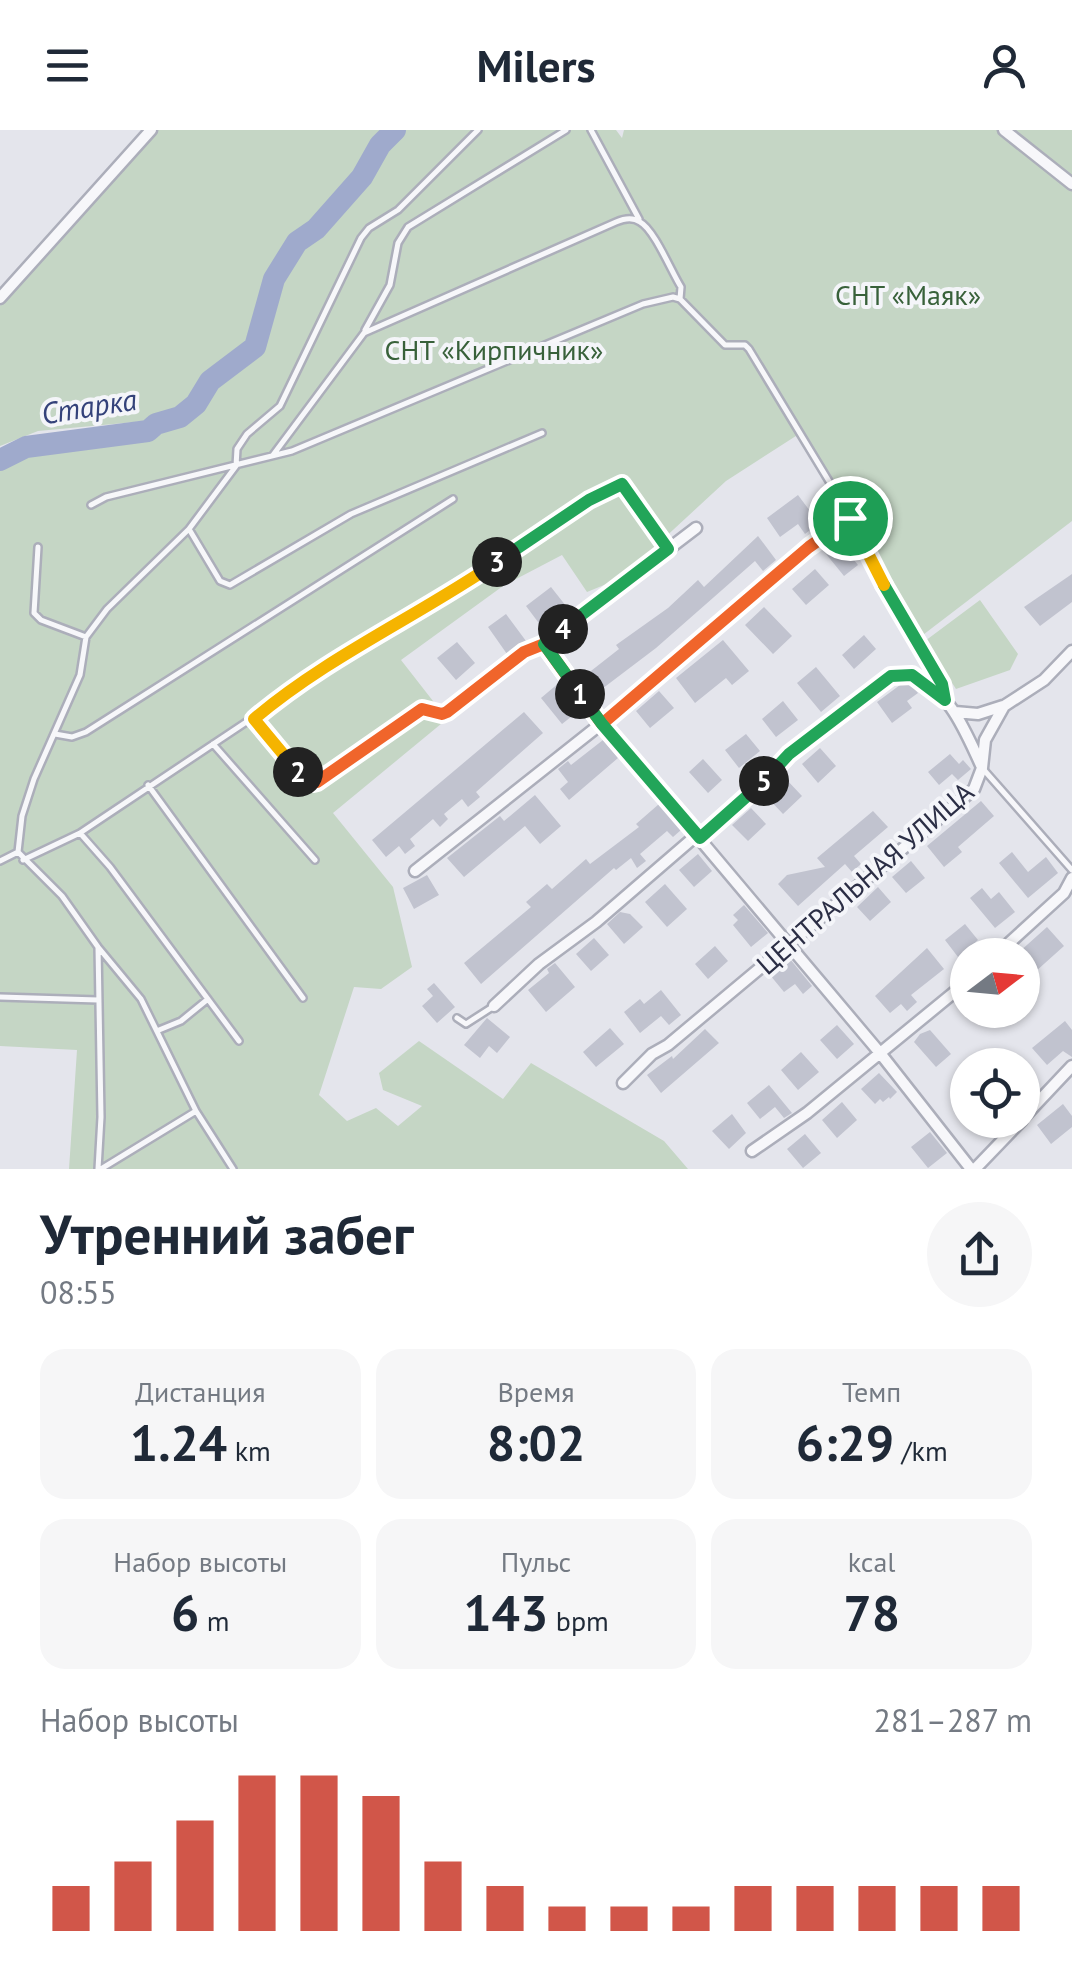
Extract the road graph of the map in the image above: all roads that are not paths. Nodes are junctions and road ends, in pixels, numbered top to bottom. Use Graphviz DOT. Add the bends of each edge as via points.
graph roads {
  1 [pos="151,130"];
  2 [pos="478,130"];
  3 [pos="566,130"];
  4 [pos="591,130"];
  5 [pos="1004,130"];
  6 [pos="1072,184"];
  7 [pos="640,220"];
  8 [pos="0,298"];
  9 [pos="680,298"];
  10 [pos="364,333"];
  11 [pos="542,433"];
  12 [pos="272,457"];
  13 [pos="236,466"];
  14 [pos="454,499"];
  15 [pos="91,505"];
  16 [pos="848,520"];
  17 [pos="189,528"];
  18 [pos="696,528"];
  19 [pos="38,546"];
  20 [pos="668,549"];
  21 [pos="86,637"];
  22 [pos="544,644"];
  23 [pos="1072,651"];
  24 [pos="1060,663"];
  25 [pos="1072,670"];
  26 [pos="945,700"];
  27 [pos="1004,706"];
  28 [pos="955,712"];
  29 [pos="254,719"];
  30 [pos="602,724"];
  31 [pos="55,734"];
  32 [pos="213,744"];
  33 [pos="982,768"];
  34 [pos="148,784"];
  35 [pos="80,833"];
  36 [pos="699,836"];
  37 [pos="18,852"];
  38 [pos="24,860"];
  39 [pos="315,860"];
  40 [pos="0,861"];
  41 [pos="1072,870"];
  42 [pos="415,871"];
  43 [pos="1072,878"];
  44 [pos="1068,895"];
  45 [pos="1016,938"];
  46 [pos="790,945"];
  47 [pos="98,948"];
  48 [pos="0,997"];
  49 [pos="950,997"];
  50 [pos="303,998"];
  51 [pos="208,999"];
  52 [pos="98,1000"];
  53 [pos="494,1006"];
  54 [pos="457,1018"];
  55 [pos="158,1030"];
  56 [pos="239,1041"];
  57 [pos="880,1053"];
  58 [pos="1072,1066"];
  59 [pos="623,1083"];
  60 [pos="1040,1101"];
  61 [pos="196,1111"];
  62 [pos="1004,1138"];
  63 [pos="752,1151"];
  64 [pos="100,1169"];
  65 [pos="233,1169"];
  66 [pos="973,1169"];
  1 -- 8 [label="street"];
  2 -- 13 [label="lane" via="361,238 289,392 246,434"];
  3 -- 10 [label="lane" via="408,227 383,303"];
  4 -- 7 [label="lane"];
  5 -- 6 [label="street"];
  7 -- 9 [label="lane"];
  7 -- 10 [label="lane" via="616,222"];
  9 -- 12 [label="lane" via="642,304"];
  9 -- 16 [label="lane" via="725,346 749,349"];
  10 -- 12 [label="lane"];
  11 -- 17 [label="lane" via="351,514 230,585 220,581"];
  12 -- 13 [label="lane"];
  13 -- 15 [label="lane"];
  13 -- 17 [label="lane"];
  14 -- 31 [label="lane" via="86,732"];
  16 -- 26 [label="lane"];
  16 -- 30 [label="street"];
  17 -- 21 [label="lane"];
  18 -- 20 [label="street"];
  19 -- 21 [label="lane" via="34,613"];
  20 -- 22 [label="street"];
  20 -- 29 [label="lane" via="622,484"];
  21 -- 31 [label="lane" via="80,675"];
  22 -- 29 [label="street" via="447,712 422,709 313,783"];
  22 -- 30 [label="street"];
  23 -- 24 [label="street"];
  24 -- 25 [label="street"];
  24 -- 27 [label="street"];
  26 -- 28 [label="street"];
  26 -- 36 [label="street" via="912,675 877,684"];
  27 -- 28 [label="street"];
  27 -- 33 [label="street, ЦЕНТРАЛЬНАЯ УЛИЦА" via="985,740"];
  28 -- 33 [label="street"];
  29 -- 32 [label="lane"];
  30 -- 36 [label="street"];
  30 -- 42 [label="street"];
  31 -- 37 [label="lane" via="22,816"];
  32 -- 34 [label="lane"];
  32 -- 39 [label="lane"];
  33 -- 41 [label="lane"];
  33 -- 46 [label="street, ЦЕНТРАЛЬНАЯ УЛИЦА" via="974,789"];
  34 -- 35 [label="lane"];
  34 -- 50 [label="lane"];
  35 -- 38 [label="lane"];
  35 -- 51 [label="lane"];
  36 -- 46 [label="street"];
  36 -- 53 [label="street"];
  37 -- 38 [label="lane"];
  37 -- 40 [label="lane"];
  38 -- 47 [label="lane" via="62,896"];
  43 -- 44 [label="street"];
  44 -- 45 [label="street"];
  46 -- 57 [label="street"];
  46 -- 59 [label="street, ЦЕНТРАЛЬНАЯ УЛИЦА"];
  47 -- 52 [label="lane"];
  47 -- 55 [label="lane"];
  48 -- 52 [label="lane"];
  49 -- 57 [label="street"];
  51 -- 55 [label="lane"];
  51 -- 56 [label="lane"];
  52 -- 64 [label="lane"];
  53 -- 54 [label="lane" via="466,1024"];
  55 -- 61 [label="lane"];
  57 -- 63 [label="street"];
  57 -- 66 [label="street"];
  58 -- 60 [label="street"];
  61 -- 64 [label="lane"];
  61 -- 65 [label="lane"];
  62 -- 66 [label="street"];
}
